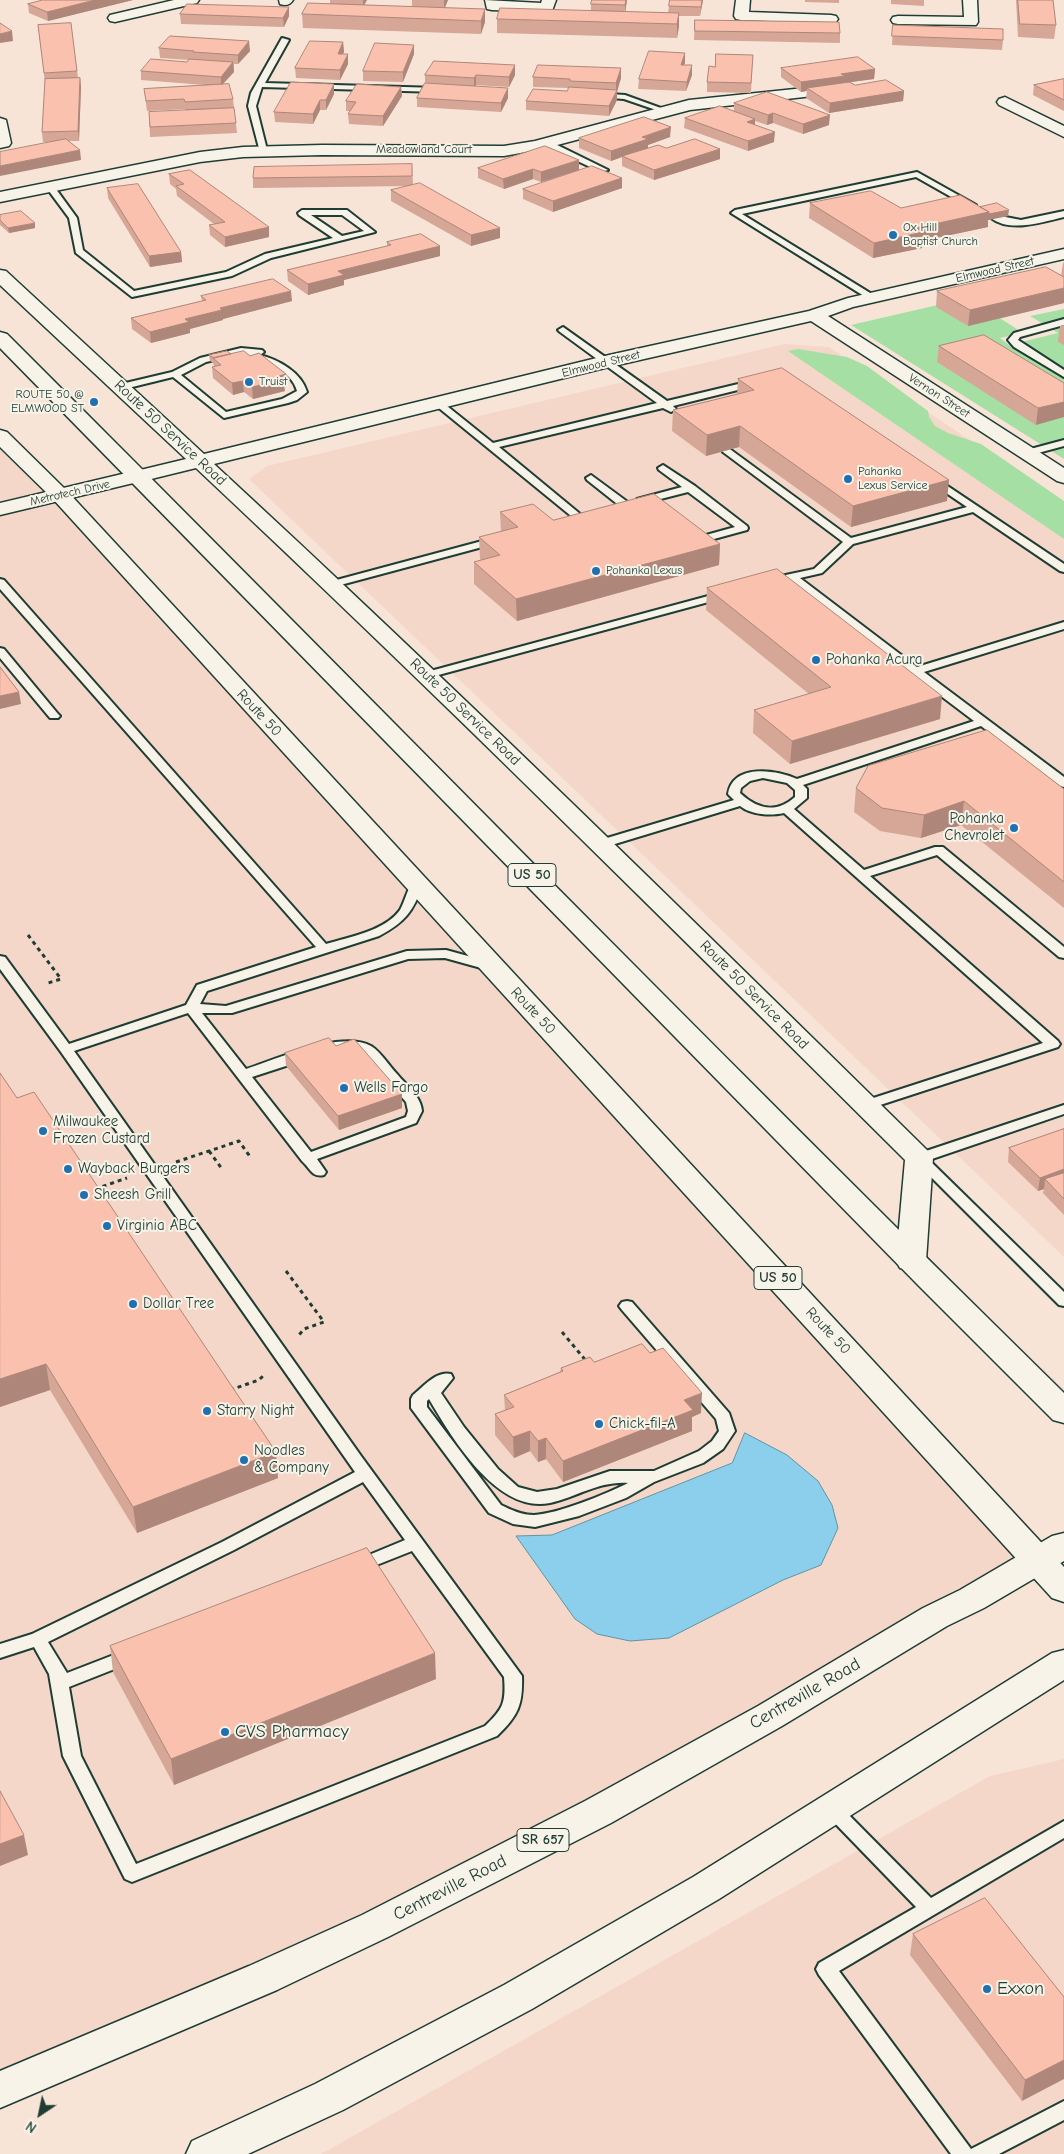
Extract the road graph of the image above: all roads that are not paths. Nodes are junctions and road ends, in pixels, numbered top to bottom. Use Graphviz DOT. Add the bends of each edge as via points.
graph roads {
  1 [pos="192,0"];
  2 [pos="492,0"];
  3 [pos="549,0"];
  4 [pos="743,0"];
  5 [pos="970,0"];
  6 [pos="115,18"];
  7 [pos="831,19"];
  8 [pos="898,20"];
  9 [pos="285,40"];
  10 [pos="260,85"];
  11 [pos="846,88"];
  12 [pos="445,90"];
  13 [pos="592,94"];
  14 [pos="1005,102"];
  15 [pos="666,111"];
  16 [pos="0,123"];
  17 [pos="1064,132"];
  18 [pos="0,143"];
  19 [pos="546,144"];
  20 [pos="263,150"];
  21 [pos="604,170"];
  22 [pos="50,187"];
  23 [pos="0,196"];
  24 [pos="983,212"];
  25 [pos="1064,214"];
  26 [pos="995,218"];
  27 [pos="340,239"];
  28 [pos="1064,254"];
  29 [pos="0,275"];
  30 [pos="872,298"];
  31 [pos="814,315"];
  32 [pos="1064,322"];
  33 [pos="563,330"];
  34 [pos="0,338"];
  35 [pos="232,360"];
  36 [pos="269,360"];
  37 [pos="609,362"];
  38 [pos="215,364"];
  39 [pos="175,374"];
  40 [pos="1064,374"];
  41 [pos="761,382"];
  42 [pos="120,387"];
  43 [pos="438,404"];
  44 [pos="666,405"];
  45 [pos="680,415"];
  46 [pos="0,436"];
  47 [pos="1064,442"];
  48 [pos="492,446"];
  49 [pos="727,450"];
  50 [pos="1027,453"];
  51 [pos="202,463"];
  52 [pos="663,468"];
  53 [pos="926,475"];
  54 [pos="139,476"];
  55 [pos="1064,477"];
  56 [pos="591,478"];
  57 [pos="691,488"];
  58 [pos="60,495"];
  59 [pos="621,506"];
  60 [pos="975,508"];
  61 [pos="0,509"];
  62 [pos="585,516"];
  63 [pos="563,522"];
  64 [pos="505,538"];
  65 [pos="689,542"];
  66 [pos="849,542"];
  67 [pos="1064,569"];
  68 [pos="791,577"];
  69 [pos="0,582"];
  70 [pos="772,582"];
  71 [pos="333,584"];
  72 [pos="736,591"];
  73 [pos="12,596"];
  74 [pos="0,599"];
  75 [pos="1064,625"];
  76 [pos="0,651"];
  77 [pos="915,671"];
  78 [pos="427,675"];
  79 [pos="54,716"];
  80 [pos="983,722"];
  81 [pos="796,782"];
  82 [pos="1064,783"];
  83 [pos="740,802"];
  84 [pos="787,809"];
  85 [pos="601,844"];
  86 [pos="861,875"];
  87 [pos="417,884"];
  88 [pos="322,948"];
  89 [pos="1064,954"];
  90 [pos="0,960"];
  91 [pos="493,967"];
  92 [pos="191,1008"];
  93 [pos="1059,1042"];
  94 [pos="66,1049"];
  95 [pos="243,1076"];
  96 [pos="866,1105"];
  97 [pos="1064,1109"];
  98 [pos="307,1158"];
  99 [pos="919,1158"];
  100 [pos="318,1172"];
  101 [pos="911,1261"];
  102 [pos="1061,1294"];
  103 [pos="627,1306"];
  104 [pos="1064,1412"];
  105 [pos="365,1474"];
  106 [pos="652,1477"];
  107 [pos="415,1543"];
  108 [pos="1050,1552"];
  109 [pos="342,1572"];
  110 [pos="1064,1589"];
  111 [pos="38,1639"];
  112 [pos="0,1651"];
  113 [pos="142,1651"];
  114 [pos="1064,1663"];
  115 [pos="60,1683"];
  116 [pos="833,1810"];
  117 [pos="1064,1829"];
  118 [pos="929,1908"];
  119 [pos="44,2072"];
  120 [pos="0,2073"];
  121 [pos="0,2090"];
  122 [pos="1064,2110"];
  123 [pos="206,2154"];
  124 [pos="963,2154"];
  125 [pos="979,2154"];
  1 -- 6 [label="main road"];
  2 -- 3 [label="main road" via="492,6 518,8 547,8"];
  4 -- 7 [label="main road" via="741,16"];
  5 -- 8 [label="main road" via="972,22"];
  9 -- 10 [label="lane"];
  10 -- 12 [label="lane"];
  10 -- 20 [label="lane" via="252,106"];
  11 -- 15 [label="main road, Meadowland Court" via="690,105"];
  13 -- 15 [label="lane" via="617,96"];
  14 -- 17 [label="main road"];
  15 -- 19 [label="main road, Meadowland Court"];
  16 -- 18 [label="main road" via="3,143"];
  19 -- 20 [label="main road, Meadowland Court" via="504,151"];
  19 -- 21 [label="lane"];
  20 -- 22 [label="main road, Meadowland Court" via="200,158"];
  22 -- 23 [label="main road, Meadowland Court"];
  22 -- 27 [label="lane" via="73,218 79,251 132,294 229,274 268,256"];
  24 -- 30 [label="lane" via="917,174 735,213"];
  25 -- 26 [label="lane" via="1022,223"];
  27 -- 27 [label="lane" via="371,232 344,212 302,213"];
  28 -- 30 [label="main road, Elmwood Street"];
  29 -- 42 [label="main road, Route 50 Service Road"];
  30 -- 31 [label="main road, Elmwood Street"];
  31 -- 37 [label="main road, Elmwood Street"];
  31 -- 50 [label="main road, Vernon Street"];
  32 -- 40 [label="lane" via="1017,335 1013,340"];
  33 -- 37 [label="lane"];
  34 -- 54 [label="main road, US 50"];
  35 -- 36 [label="lane" via="252,356"];
  36 -- 39 [label="lane" via="259,352 241,351 203,360"];
  36 -- 39 [label="lane" via="294,378 302,392 285,401 224,415"];
  37 -- 43 [label="main road, Elmwood Street"];
  37 -- 44 [label="lane"];
  38 -- 39 [label="lane"];
  39 -- 42 [label="lane"];
  41 -- 44 [label="lane"];
  42 -- 51 [label="main road, Route 50 Service Road"];
  43 -- 48 [label="lane"];
  43 -- 51 [label="main road, Elmwood Street"];
  44 -- 45 [label="lane"];
  44 -- 48 [label="lane"];
  46 -- 58 [label="main road, Route 50 / US 50"];
  47 -- 50 [label="lane"];
  48 -- 62 [label="lane"];
  49 -- 66 [label="lane"];
  50 -- 55 [label="main road, Vernon Street"];
  51 -- 54 [label="main road, Elmwood Street"];
  51 -- 71 [label="main road, Route 50 Service Road"];
  52 -- 57 [label="lane"];
  53 -- 60 [label="lane"];
  54 -- 58 [label="main road, Metrotech Drive"];
  54 -- 101 [label="main road, US 50"];
  56 -- 59 [label="lane"];
  57 -- 59 [label="lane"];
  57 -- 65 [label="lane" via="743,528"];
  58 -- 61 [label="main road, Metrotech Drive"];
  58 -- 87 [label="main road, Route 50 / US 50"];
  60 -- 66 [label="lane"];
  60 -- 67 [label="lane"];
  62 -- 63 [label="lane"];
  64 -- 71 [label="lane"];
  66 -- 68 [label="lane" via="818,571"];
  68 -- 70 [label="lane"];
  68 -- 77 [label="lane"];
  69 -- 73 [label="lane"];
  71 -- 78 [label="main road, Route 50 Service Road"];
  72 -- 78 [label="lane"];
  73 -- 74 [label="lane"];
  73 -- 88 [label="lane"];
  75 -- 77 [label="lane"];
  76 -- 79 [label="lane"];
  77 -- 80 [label="lane"];
  78 -- 85 [label="main road, Route 50 Service Road"];
  80 -- 81 [label="lane"];
  80 -- 82 [label="lane"];
  81 -- 83 [label="lane" via="768,774 745,778 734,790"];
  81 -- 84 [label="lane" via="802,798"];
  83 -- 84 [label="lane" via="766,811"];
  83 -- 85 [label="lane"];
  84 -- 86 [label="lane"];
  85 -- 96 [label="main road, Route 50 Service Road"];
  86 -- 89 [label="lane" via="939,850"];
  86 -- 93 [label="lane"];
  87 -- 88 [label="lane" via="405,914 396,922 374,933"];
  87 -- 91 [label="main road, Route 50 / US 50"];
  88 -- 92 [label="lane" via="202,988"];
  90 -- 94 [label="lane"];
  91 -- 92 [label="lane" via="446,954 407,955 226,1010"];
  91 -- 108 [label="main road, Route 50 / US 50"];
  92 -- 94 [label="lane"];
  92 -- 95 [label="lane"];
  93 -- 96 [label="lane"];
  94 -- 105 [label="lane"];
  95 -- 98 [label="lane"];
  95 -- 98 [label="lane" via="332,1046 359,1046 368,1050 413,1101 416,1108 411,1120"];
  96 -- 99 [label="main road, Route 50 Service Road"];
  97 -- 99 [label="lane"];
  98 -- 100 [label="lane"];
  99 -- 101 [label="main road"];
  99 -- 102 [label="lane"];
  101 -- 104 [label="main road, US 50"];
  103 -- 106 [label="lane" via="723,1417 727,1431 722,1442 704,1457"];
  105 -- 107 [label="lane"];
  105 -- 111 [label="lane" via="228,1546"];
  106 -- 106 [label="lane" via="620,1494 573,1512 535,1521 513,1518 496,1509 419,1408 420,1399 444,1378 433,1394 443,1410 493,1474 512,1491 533,1499 550,1498 610,1477"];
  107 -- 109 [label="lane"];
  107 -- 115 [label="lane" via="513,1676 514,1697 509,1714 491,1731 132,1874 72,1756"];
  108 -- 110 [label="main road, Route 50 / US 50"];
  108 -- 119 [label="main road, Centreville Road / SR 657" via="770,1716 589,1816 375,1926"];
  111 -- 112 [label="lane"];
  111 -- 115 [label="lane" via="58,1673"];
  113 -- 115 [label="lane"];
  114 -- 116 [label="main road"];
  116 -- 118 [label="lane"];
  116 -- 123 [label="main road" via="518,1997 329,2097"];
  117 -- 118 [label="lane"];
  118 -- 124 [label="lane" via="826,1970"];
  119 -- 120 [label="main road"];
  119 -- 121 [label="main road, Centreville Road / SR 657"];
  122 -- 125 [label="lane"];
}
